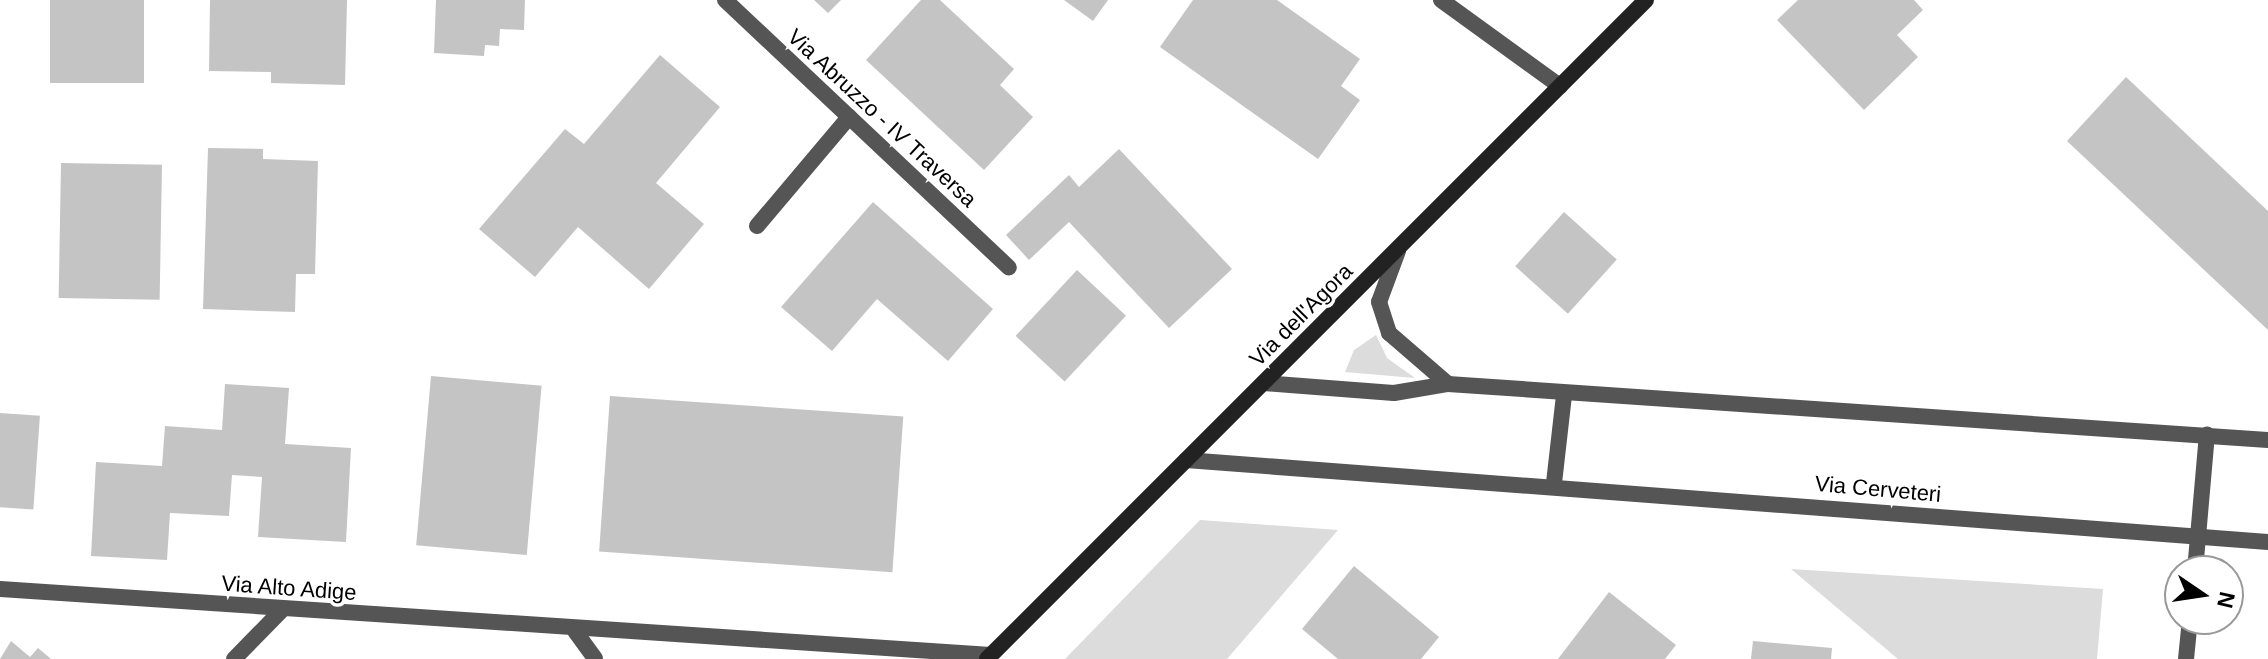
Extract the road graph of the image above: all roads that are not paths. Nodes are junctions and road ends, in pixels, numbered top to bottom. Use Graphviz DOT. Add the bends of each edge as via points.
graph roads {
  1 [pos="725,0"];
  2 [pos="1441,0"];
  3 [pos="1646,0"];
  4 [pos="1560,86"];
  5 [pos="849,117"];
  6 [pos="757,226"];
  7 [pos="1403,242"];
  8 [pos="1009,268"];
  9 [pos="1264,383"];
  10 [pos="1448,384"];
  11 [pos="1564,395"];
  12 [pos="2207,435"];
  13 [pos="2268,440"];
  14 [pos="1186,460"];
  15 [pos="1554,483"];
  16 [pos="2198,536"];
  17 [pos="2268,542"];
  18 [pos="2196,555"];
  19 [pos="0,589"];
  20 [pos="282,610"];
  21 [pos="575,631"];
  22 [pos="2188,635"];
  23 [pos="989,657"];
  24 [pos="234,659"];
  25 [pos="595,659"];
  26 [pos="2186,659"];
  1 -- 5 [label="street, Via Abruzzo - IV Traversa"];
  2 -- 4 [label="street"];
  3 -- 4 [label="street, Via dell'Agora"];
  4 -- 7 [label="street, Via dell'Agora"];
  5 -- 6 [label="street"];
  5 -- 8 [label="street, Via Abruzzo - IV Traversa"];
  7 -- 9 [label="street, Via dell'Agora"];
  7 -- 10 [label="street" via="1382,279 1379,302 1389,333"];
  9 -- 10 [label="street" via="1394,393"];
  9 -- 14 [label="street, Via dell'Agora"];
  10 -- 11 [label="street"];
  11 -- 12 [label="street"];
  11 -- 15 [label="street"];
  12 -- 13 [label="street"];
  12 -- 16 [label="street"];
  14 -- 15 [label="street, Via Cerveteri"];
  14 -- 23 [label="street, Via dell'Agora"];
  15 -- 16 [label="street, Via Cerveteri"];
  16 -- 17 [label="street, Via Cerveteri"];
  16 -- 18 [label="street"];
  19 -- 20 [label="street, Via Alto Adige"];
  20 -- 21 [label="street, Via Alto Adige"];
  20 -- 24 [label="street"];
  21 -- 23 [label="street, Via Alto Adige"];
  21 -- 25 [label="street"];
  22 -- 26 [label="street"];
}
